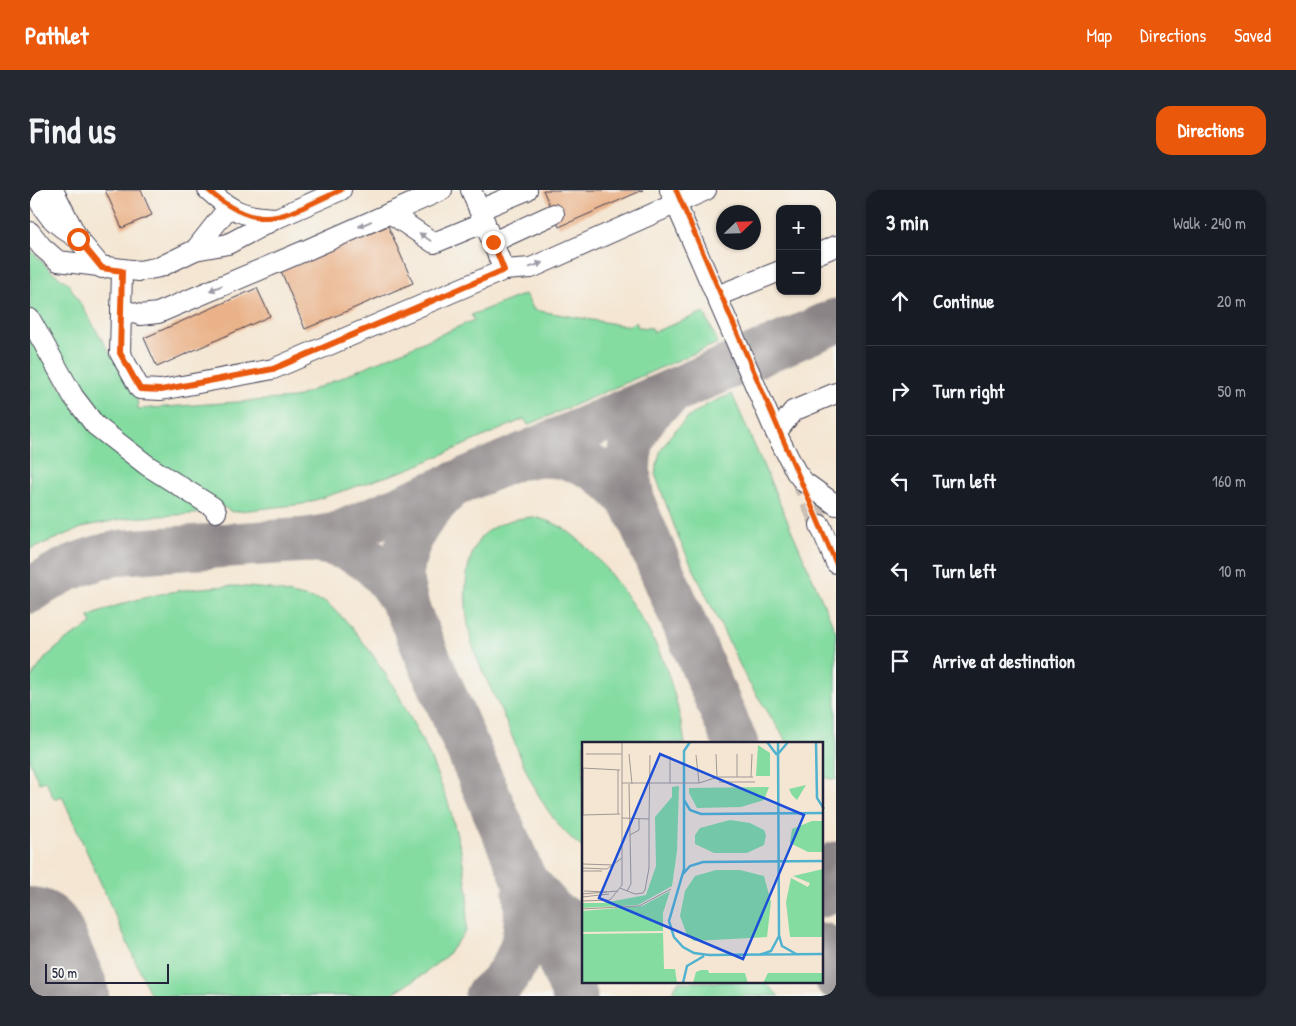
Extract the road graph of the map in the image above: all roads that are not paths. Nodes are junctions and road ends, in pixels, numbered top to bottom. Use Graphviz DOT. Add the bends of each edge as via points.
graph roads {
  1 [pos="34,190"];
  2 [pos="53,190"];
  3 [pos="68,190"];
  4 [pos="341,190"];
  5 [pos="442,190"];
  6 [pos="471,190"];
  7 [pos="527,190"];
  8 [pos="706,190"];
  9 [pos="213,194"];
  10 [pos="673,196"];
  11 [pos="390,213"];
  12 [pos="554,214"];
  13 [pos="482,216"];
  14 [pos="277,218"];
  15 [pos="30,232"];
  16 [pos="78,239"];
  17 [pos="493,242"];
  18 [pos="836,246"];
  19 [pos="195,250"];
  20 [pos="821,252"];
  21 [pos="112,269"];
  22 [pos="504,270"];
  23 [pos="776,273"];
  24 [pos="717,296"];
  25 [pos="121,309"];
  26 [pos="30,319"];
  27 [pos="836,393"];
  28 [pos="776,432"];
  29 [pos="836,505"];
  30 [pos="216,512"];
  31 [pos="820,525"];
  32 [pos="836,563"];
  1 -- 16 [label="street" via="42,210 57,226"];
  2 -- 16 [label="street"];
  3 -- 16 [label="street"];
  4 -- 14 [label="street"];
  5 -- 11 [label="street"];
  6 -- 13 [label="street"];
  7 -- 13 [label="street"];
  8 -- 10 [label="street"];
  9 -- 14 [label="street" via="250,217"];
  9 -- 19 [label="street"];
  22 -- 10 [label="street, one-way" via="531,268"];
  10 -- 24 [label="street"];
  13 -- 11 [label="street, one-way" via="434,243"];
  11 -- 25 [label="street, one-way" via="158,313 140,315"];
  12 -- 17 [label="street"];
  13 -- 17 [label="street"];
  14 -- 19 [label="street" via="228,244"];
  15 -- 21 [label="street" via="58,261"];
  16 -- 21 [label="street"];
  17 -- 22 [label="street"];
  18 -- 20 [label="street"];
  19 -- 21 [label="street" via="160,267 139,272"];
  21 -- 25 [label="street"];
  22 -- 25 [label="street" via="273,369 161,390 140,389 120,353"];
  23 -- 24 [label="street"];
  24 -- 28 [label="street"];
  26 -- 30 [label="street" via="73,396 96,424 148,466"];
  27 -- 28 [label="street" via="793,411"];
  28 -- 29 [label="street" via="804,482"];
  31 -- 32 [label="street"];
}
